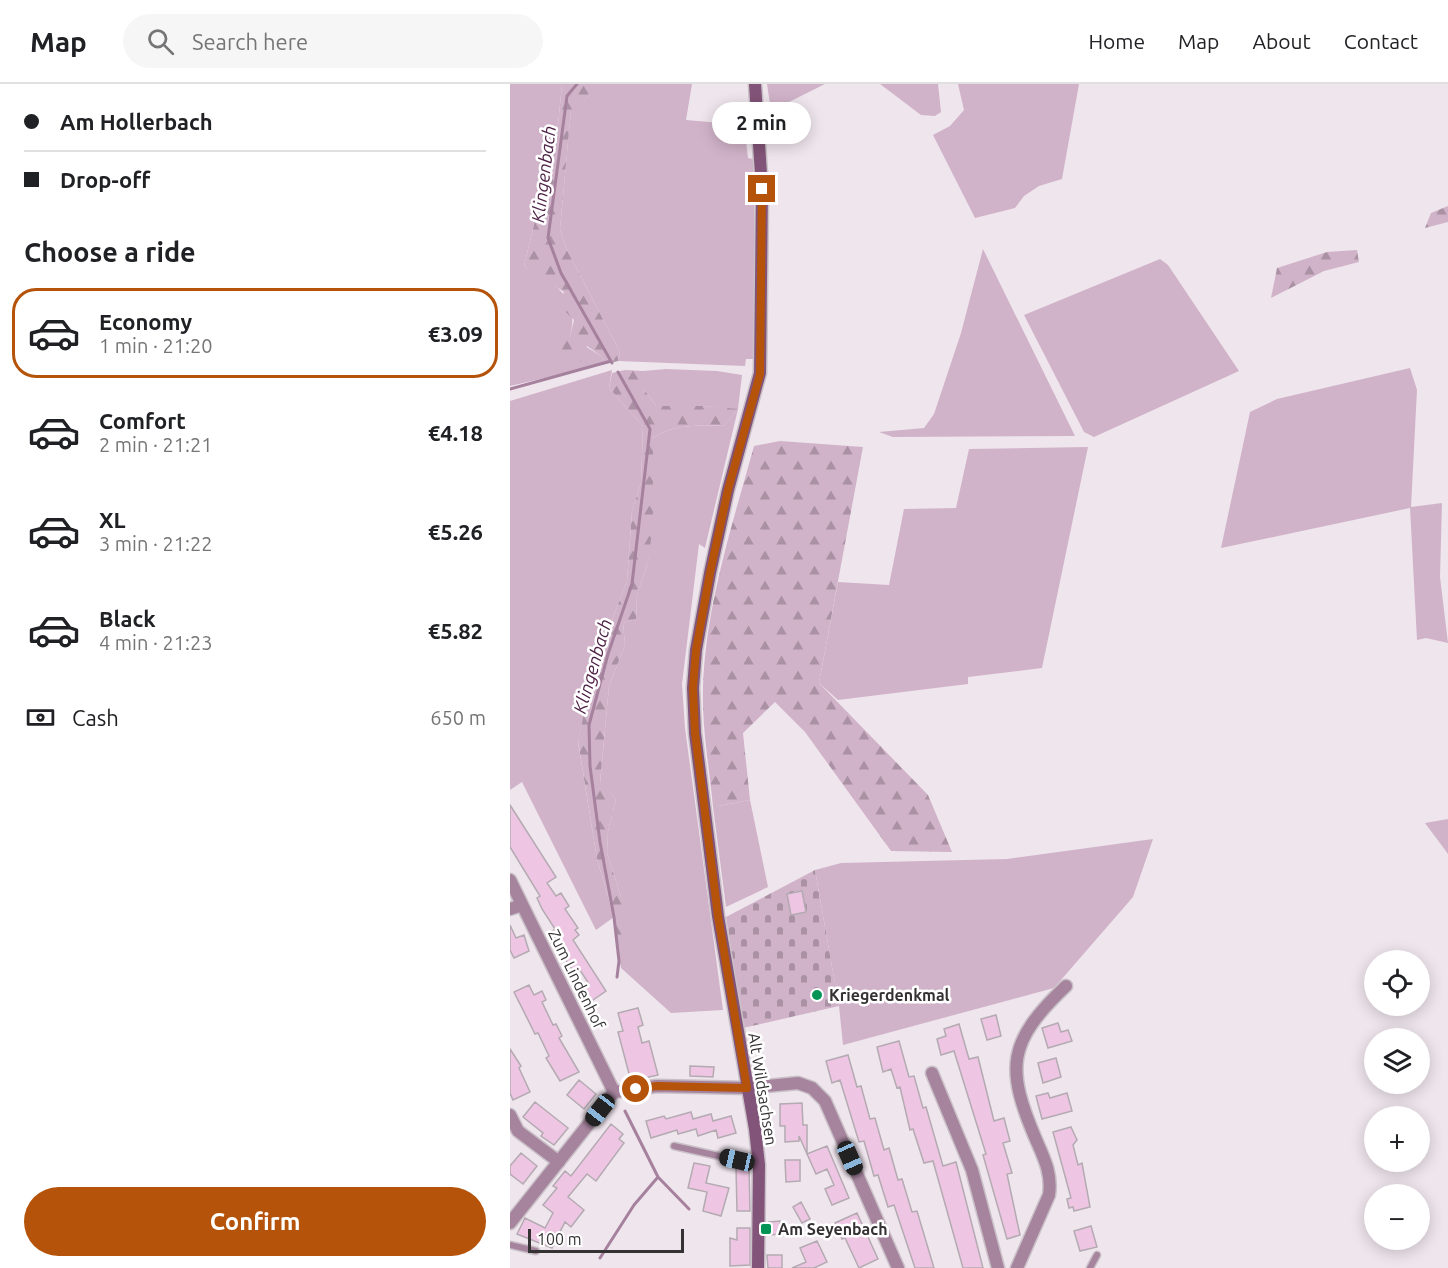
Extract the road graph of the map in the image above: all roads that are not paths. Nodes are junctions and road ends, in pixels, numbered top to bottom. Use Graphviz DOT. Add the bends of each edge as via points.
graph roads {
  1 [pos="755,84"];
  2 [pos="510,880"];
  3 [pos="516,907"];
  4 [pos="1066,986"];
  5 [pos="932,1073"];
  6 [pos="747,1088"];
  7 [pos="614,1092"];
  8 [pos="510,1115"];
  9 [pos="674,1146"];
  10 [pos="559,1162"];
  11 [pos="759,1165"];
  12 [pos="510,1222"];
  13 [pos="510,1245"];
  14 [pos="536,1251"];
  15 [pos="1097,1255"];
  16 [pos="758,1268"];
  17 [pos="898,1268"];
  18 [pos="998,1268"];
  19 [pos="1017,1268"];
  20 [pos="1090,1268"];
  1 -- 6 [label="main road, Alt Wildsachsen" via="762,189 760,374 710,573 693,688 718,916"];
  2 -- 3 [label="street, Zum Lindenhof"];
  3 -- 7 [label="street, Zum Lindenhof"];
  4 -- 19 [label="street" via="1031,1022 1017,1056 1019,1098 1047,1166 1050,1185"];
  5 -- 18 [label="street" via="972,1170"];
  6 -- 7 [label="street" via="657,1086"];
  6 -- 11 [label="main road, Alt Wildsachsen"];
  6 -- 17 [label="street" via="798,1083 812,1088 825,1101"];
  7 -- 10 [label="street"];
  8 -- 10 [label="street" via="518,1131"];
  9 -- 11 [label="lane"];
  10 -- 12 [label="street"];
  11 -- 16 [label="main road, Alt Wildsachsen"];
  13 -- 14 [label="lane"];
  15 -- 20 [label="lane"];
}
